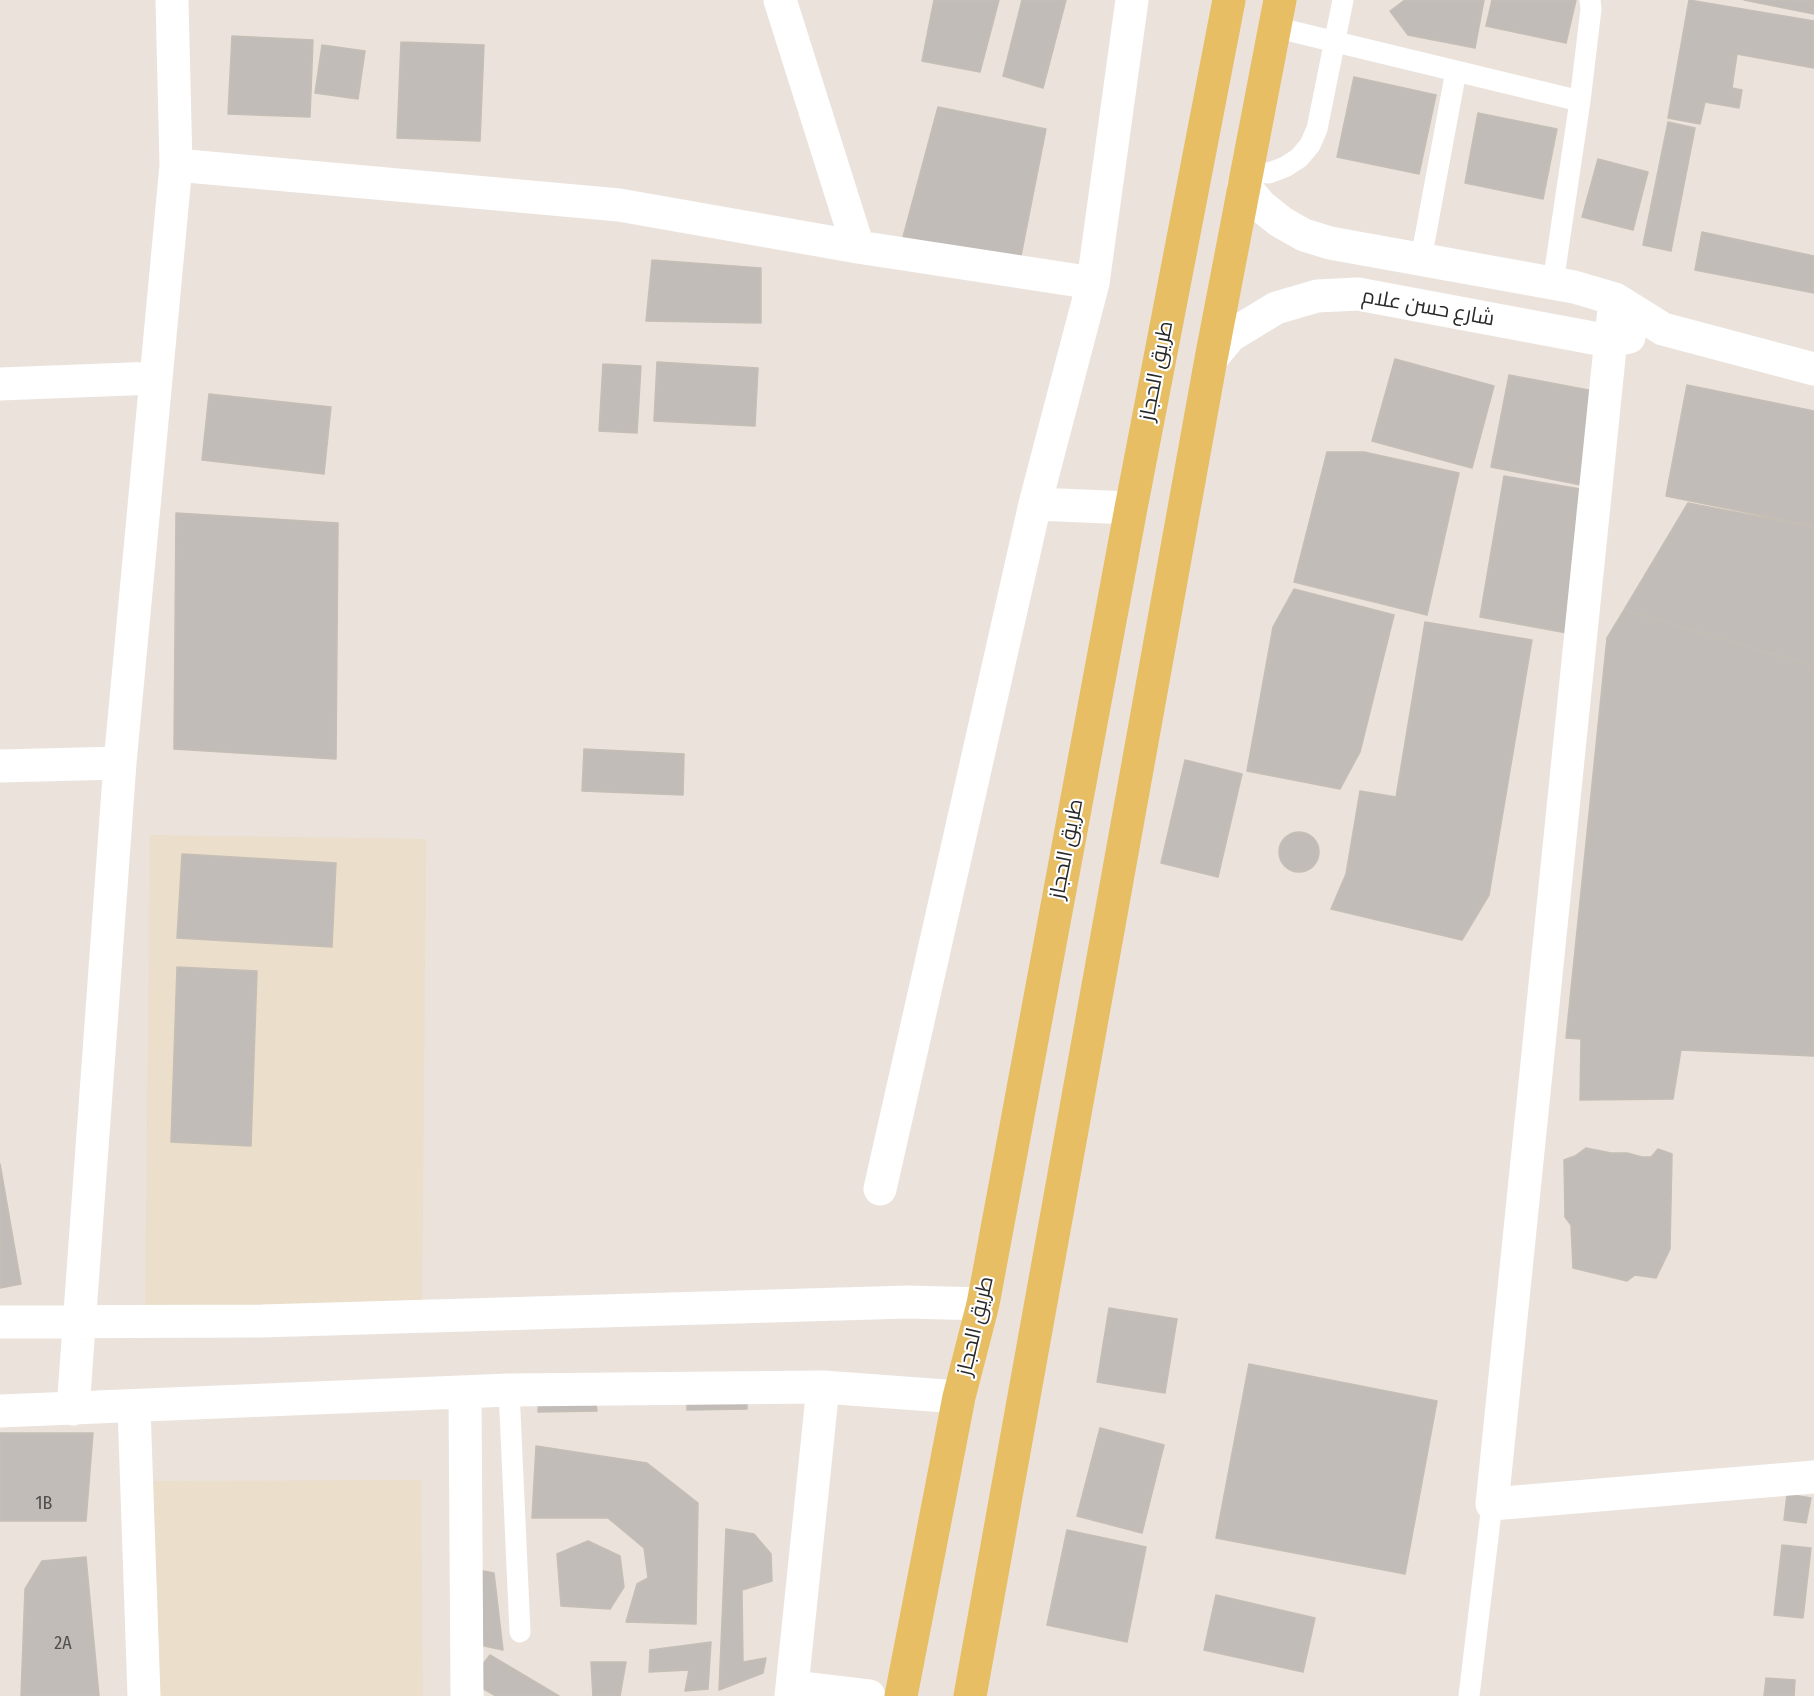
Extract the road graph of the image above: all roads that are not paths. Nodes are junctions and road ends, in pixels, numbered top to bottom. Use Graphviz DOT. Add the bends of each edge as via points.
graph roads {
  1 [pos="172,0"];
  2 [pos="780,0"];
  3 [pos="1132,0"];
  4 [pos="1229,0"];
  5 [pos="1343,0"];
  6 [pos="1590,0"];
  7 [pos="1277,14"];
  8 [pos="1335,42"];
  9 [pos="1456,71"];
  10 [pos="1580,101"];
  11 [pos="176,165"];
  12 [pos="1245,179"];
  13 [pos="858,247"];
  14 [pos="1421,259"];
  15 [pos="1093,283"];
  16 [pos="1553,283"];
  17 [pos="1615,299"];
  18 [pos="1663,329"];
  19 [pos="1609,341"];
  20 [pos="1211,359"];
  21 [pos="1814,369"];
  22 [pos="155,378"];
  23 [pos="0,384"];
  24 [pos="1035,504"];
  25 [pos="1131,508"];
  26 [pos="120,763"];
  27 [pos="0,766"];
  28 [pos="880,1189"];
  29 [pos="983,1304"];
  30 [pos="79,1321"];
  31 [pos="0,1322"];
  32 [pos="823,1386"];
  33 [pos="509,1390"];
  34 [pos="465,1394"];
  35 [pos="958,1397"];
  36 [pos="134,1407"];
  37 [pos="73,1409"];
  38 [pos="0,1411"];
  39 [pos="1814,1477"];
  40 [pos="1492,1504"];
  41 [pos="520,1632"];
  42 [pos="792,1692"];
  43 [pos="144,1696"];
  44 [pos="467,1696"];
  45 [pos="869,1696"];
  46 [pos="901,1696"];
  47 [pos="970,1696"];
  48 [pos="1469,1696"];
  1 -- 11 [label="street"];
  2 -- 13 [label="street"];
  3 -- 15 [label="street"];
  4 -- 25 [label="main road, طريق الحجاز"];
  5 -- 8 [label="lane"];
  6 -- 10 [label="lane"];
  7 -- 8 [label="lane"];
  7 -- 12 [label="main road"];
  8 -- 9 [label="lane"];
  8 -- 12 [label="lane" via="1317,129 1310,145 1285,167"];
  9 -- 10 [label="lane"];
  9 -- 14 [label="lane"];
  10 -- 16 [label="lane"];
  11 -- 13 [label="street" via="619,205"];
  11 -- 22 [label="street"];
  12 -- 14 [label="street, شارع حسن علام" via="1261,206 1304,235"];
  12 -- 20 [label="main road"];
  13 -- 15 [label="street"];
  14 -- 16 [label="street, شارع حسن علام"];
  15 -- 24 [label="street"];
  16 -- 17 [label="street, شارع حسن علام"];
  17 -- 18 [label="street, شارع حسن علام"];
  17 -- 19 [label="street"];
  18 -- 19 [label="street, شارع حسن علام"];
  18 -- 21 [label="street, شارع حسن علام"];
  19 -- 20 [label="street, شارع حسن علام" via="1358,294 1317,296 1276,308 1230,336"];
  19 -- 40 [label="street"];
  20 -- 47 [label="main road"];
  22 -- 23 [label="street"];
  22 -- 26 [label="street"];
  24 -- 25 [label="street"];
  24 -- 28 [label="street"];
  25 -- 29 [label="main road, طريق الحجاز"];
  26 -- 27 [label="street"];
  26 -- 30 [label="street"];
  29 -- 30 [label="street" via="908,1302 262,1321"];
  29 -- 35 [label="main road, طريق الحجاز"];
  30 -- 31 [label="street"];
  30 -- 37 [label="street"];
  32 -- 33 [label="street"];
  32 -- 35 [label="street"];
  32 -- 42 [label="street"];
  33 -- 34 [label="street"];
  33 -- 41 [label="lane"];
  34 -- 36 [label="street"];
  34 -- 44 [label="street"];
  35 -- 46 [label="main road, طريق الحجاز"];
  36 -- 37 [label="street"];
  36 -- 43 [label="street"];
  37 -- 38 [label="street"];
  39 -- 40 [label="street"];
  40 -- 48 [label="lane"];
  42 -- 45 [label="street"];
}
